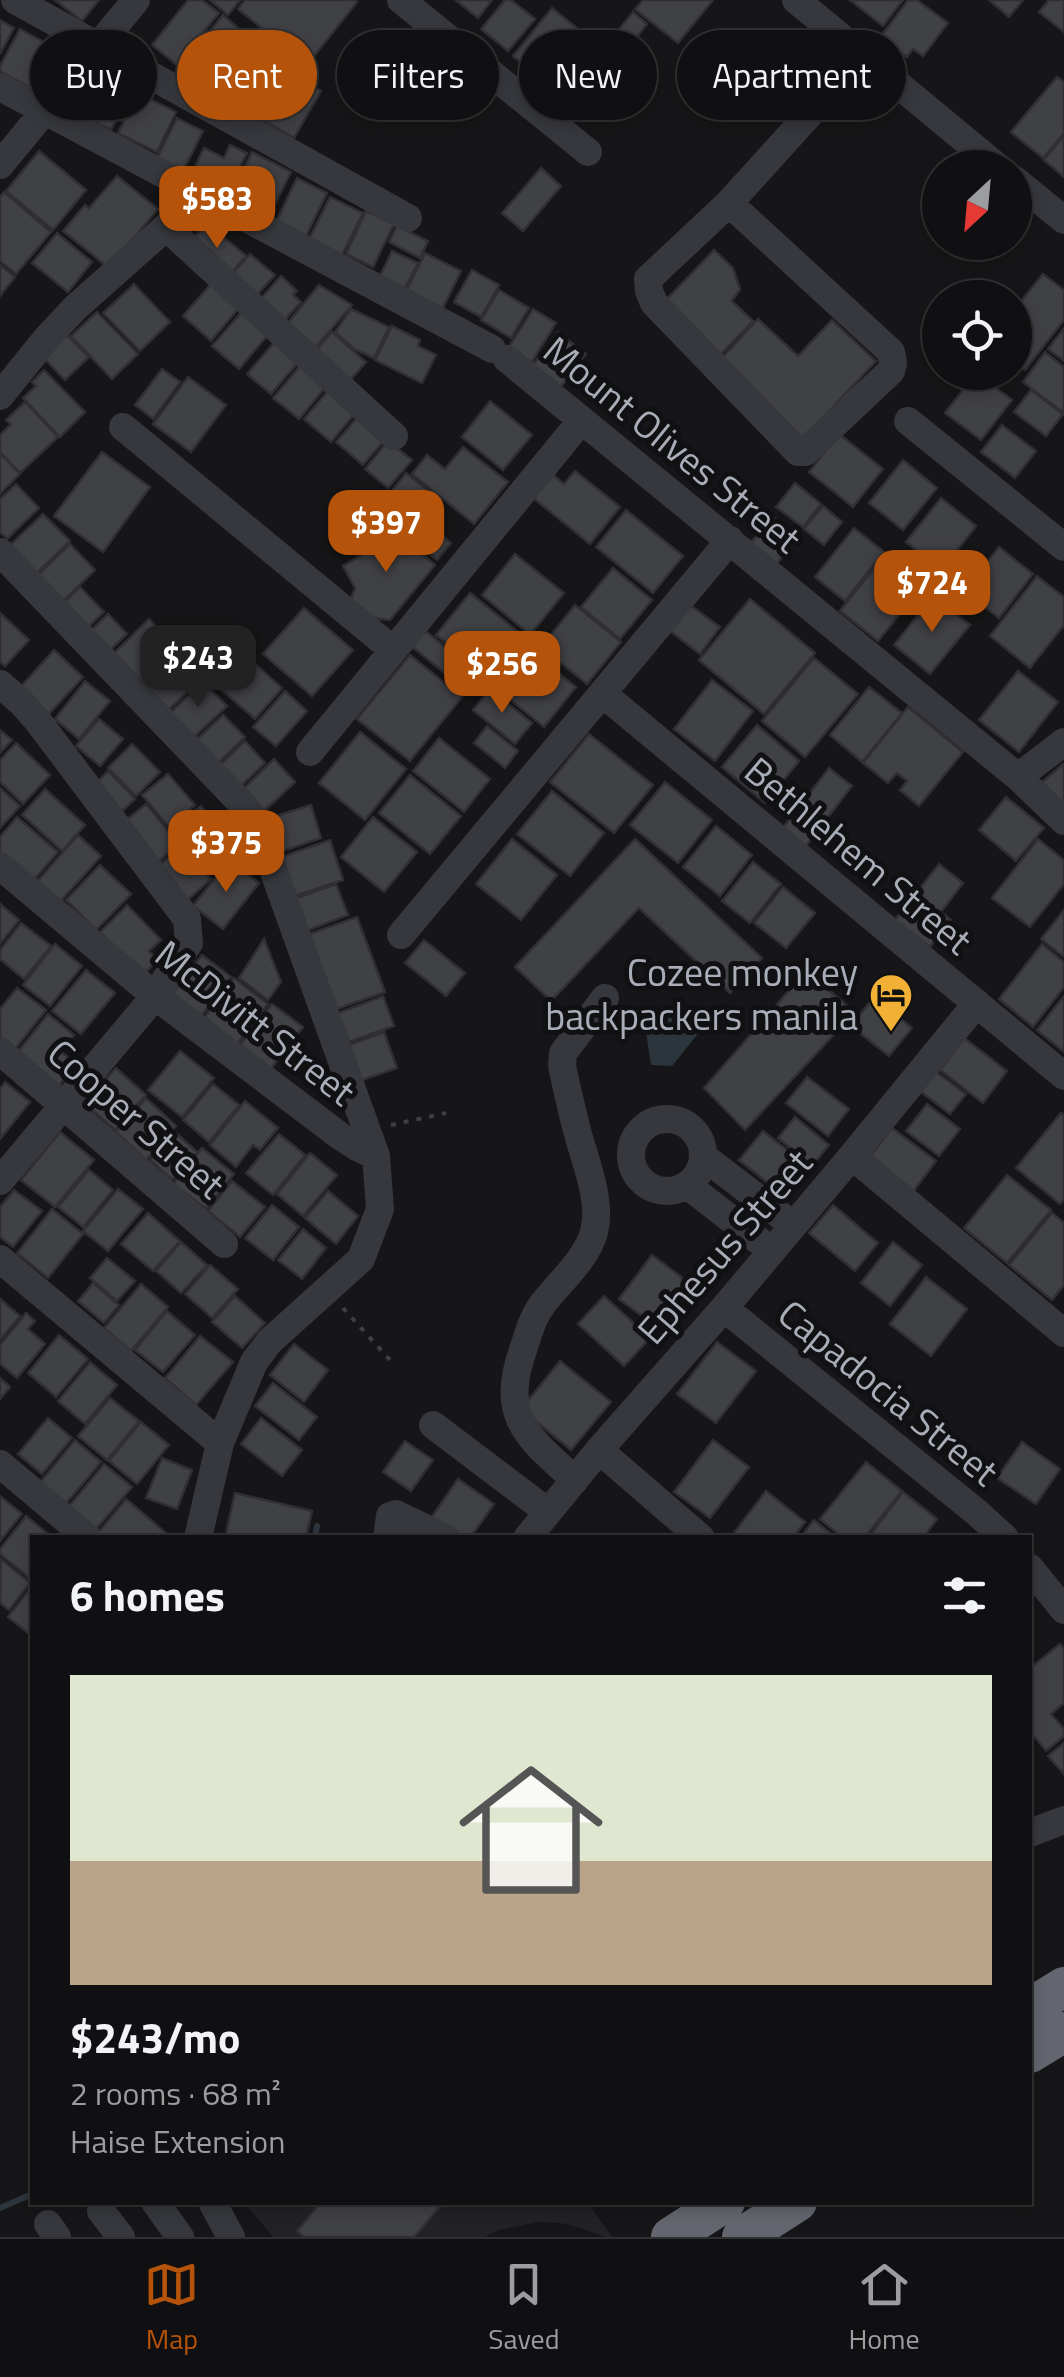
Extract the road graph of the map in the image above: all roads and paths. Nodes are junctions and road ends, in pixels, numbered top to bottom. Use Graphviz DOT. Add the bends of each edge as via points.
graph roads {
  1 [pos="15,0"];
  2 [pos="136,0"];
  3 [pos="402,0"];
  4 [pos="796,0"];
  5 [pos="67,30"];
  6 [pos="110,30"];
  7 [pos="831,30"];
  8 [pos="157,80"];
  9 [pos="0,87"];
  10 [pos="906,92"];
  11 [pos="30,103"];
  12 [pos="37,120"];
  13 [pos="61,120"];
  14 [pos="804,120"];
  15 [pos="977,150"];
  16 [pos="588,152"];
  17 [pos="0,165"];
  18 [pos="202,194"];
  19 [pos="1032,194"];
  20 [pos="729,203"];
  21 [pos="408,218"];
  22 [pos="1064,220"];
  23 [pos="166,227"];
  24 [pos="0,396"];
  25 [pos="581,420"];
  26 [pos="908,421"];
  27 [pos="123,428"];
  28 [pos="394,436"];
  29 [pos="730,540"];
  30 [pos="1064,547"];
  31 [pos="0,552"];
  32 [pos="394,650"];
  33 [pos="0,684"];
  34 [pos="603,694"];
  35 [pos="1064,742"];
  36 [pos="310,752"];
  37 [pos="1018,777"];
  38 [pos="1064,821"];
  39 [pos="0,866"];
  40 [pos="401,935"];
  41 [pos="155,996"];
  42 [pos="605,998"];
  43 [pos="977,1003"];
  44 [pos="0,1051"];
  45 [pos="1064,1076"];
  46 [pos="64,1104"];
  47 [pos="446,1113"];
  48 [pos="376,1156"];
  49 [pos="852,1156"];
  50 [pos="704,1157"];
  51 [pos="0,1181"];
  52 [pos="687,1186"];
  53 [pos="793,1226"];
  54 [pos="224,1244"];
  55 [pos="772,1250"];
  56 [pos="0,1259"];
  57 [pos="326,1290"];
  58 [pos="724,1308"];
  59 [pos="1064,1332"];
  60 [pos="390,1360"];
  61 [pos="433,1424"];
  62 [pos="220,1442"];
  63 [pos="599,1450"];
  64 [pos="3,1472"];
  65 [pos="575,1480"];
  66 [pos="548,1512"];
  67 [pos="84,1535"];
  68 [pos="199,1535"];
  69 [pos="387,1535"];
  70 [pos="440,1535"];
  71 [pos="529,1535"];
  72 [pos="697,1535"];
  73 [pos="1002,1535"];
  74 [pos="1032,1570"];
  75 [pos="1064,1610"];
  76 [pos="1064,1820"];
  77 [pos="1032,1832"];
  78 [pos="1064,1987"];
  79 [pos="1032,2007"];
  80 [pos="1064,2032"];
  81 [pos="1032,2053"];
  82 [pos="157,2205"];
  83 [pos="214,2205"];
  84 [pos="720,2205"];
  85 [pos="792,2205"];
  86 [pos="101,2212"];
  87 [pos="121,2237"];
  88 [pos="180,2237"];
  89 [pos="231,2237"];
  90 [pos="671,2237"];
  91 [pos="742,2237"];
  1 -- 5 [label="street"];
  2 -- 6 [label="street"];
  3 -- 16 [label="street"];
  4 -- 7 [label="street"];
  8 -- 21 [label="street"];
  9 -- 11 [label="street, Mount Olives Street"];
  10 -- 15 [label="street"];
  12 -- 17 [label="street"];
  13 -- 18 [label="street, Mount Olives Street"];
  14 -- 20 [label="street"];
  18 -- 23 [label="street"];
  18 -- 25 [label="street, Mount Olives Street" via="500,354"];
  19 -- 22 [label="street"];
  20 -- 20 [label="street" via="891,352 891,371 805,452 654,303 649,290 648,279"];
  23 -- 24 [label="street" via="76,308"];
  23 -- 28 [label="street"];
  25 -- 29 [label="street, Mount Olives Street"];
  25 -- 32 [label="street"];
  26 -- 30 [label="street"];
  27 -- 32 [label="street"];
  29 -- 34 [label="street"];
  29 -- 37 [label="street, Mount Olives Street"];
  31 -- 48 [label="street" via="256,822"];
  32 -- 36 [label="street"];
  33 -- 41 [label="street" via="37,720 187,919 189,943"];
  34 -- 40 [label="street"];
  34 -- 43 [label="street, Bethlehem Street"];
  35 -- 37 [label="street"];
  37 -- 38 [label="street, Mount Olives Street"];
  39 -- 41 [label="street, McDivitt Street"];
  41 -- 46 [label="street"];
  41 -- 48 [label="street, McDivitt Street" via="348,1142"];
  42 -- 65 [label="street" via="563,1053 562,1066 593,1192 593,1236 536,1311 513,1391 532,1442"];
  43 -- 45 [label="street, Bethlehem Street"];
  43 -- 49 [label="street, Ephesus Street"];
  44 -- 46 [label="street, Cooper Street"];
  46 -- 51 [label="street"];
  46 -- 54 [label="street, Cooper Street"];
  47 -- 48 [label="path" via="382,1126"];
  48 -- 57 [label="street" via="380,1209 362,1260"];
  49 -- 53 [label="street, Ephesus Street"];
  49 -- 59 [label="street"];
  50 -- 52 [label="street"];
  50 -- 52 [label="street" via="698,1136 681,1122 658,1120 640,1132 631,1152 637,1174 665,1191"];
  50 -- 53 [label="street"];
  52 -- 55 [label="street"];
  53 -- 55 [label="street, Ephesus Street"];
  55 -- 58 [label="street, Ephesus Street"];
  56 -- 62 [label="street"];
  57 -- 60 [label="path"];
  57 -- 62 [label="street" via="254,1362"];
  58 -- 63 [label="street, Ephesus Street"];
  58 -- 73 [label="street, Capadocia Street"];
  61 -- 66 [label="street"];
  62 -- 68 [label="street"];
  63 -- 65 [label="street, Ephesus Street"];
  63 -- 72 [label="street"];
  64 -- 67 [label="street"];
  65 -- 66 [label="street, Ephesus Street"];
  66 -- 71 [label="street, Ephesus Street"];
  69 -- 70 [label="street" via="396,1514"];
  74 -- 75 [label="street"];
  76 -- 77 [label="street"];
  78 -- 79 [label="highway"];
  80 -- 81 [label="highway"];
  82 -- 88 [label="street"];
  83 -- 89 [label="street"];
  84 -- 90 [label="highway"];
  85 -- 91 [label="highway"];
  86 -- 87 [label="street"];
}
